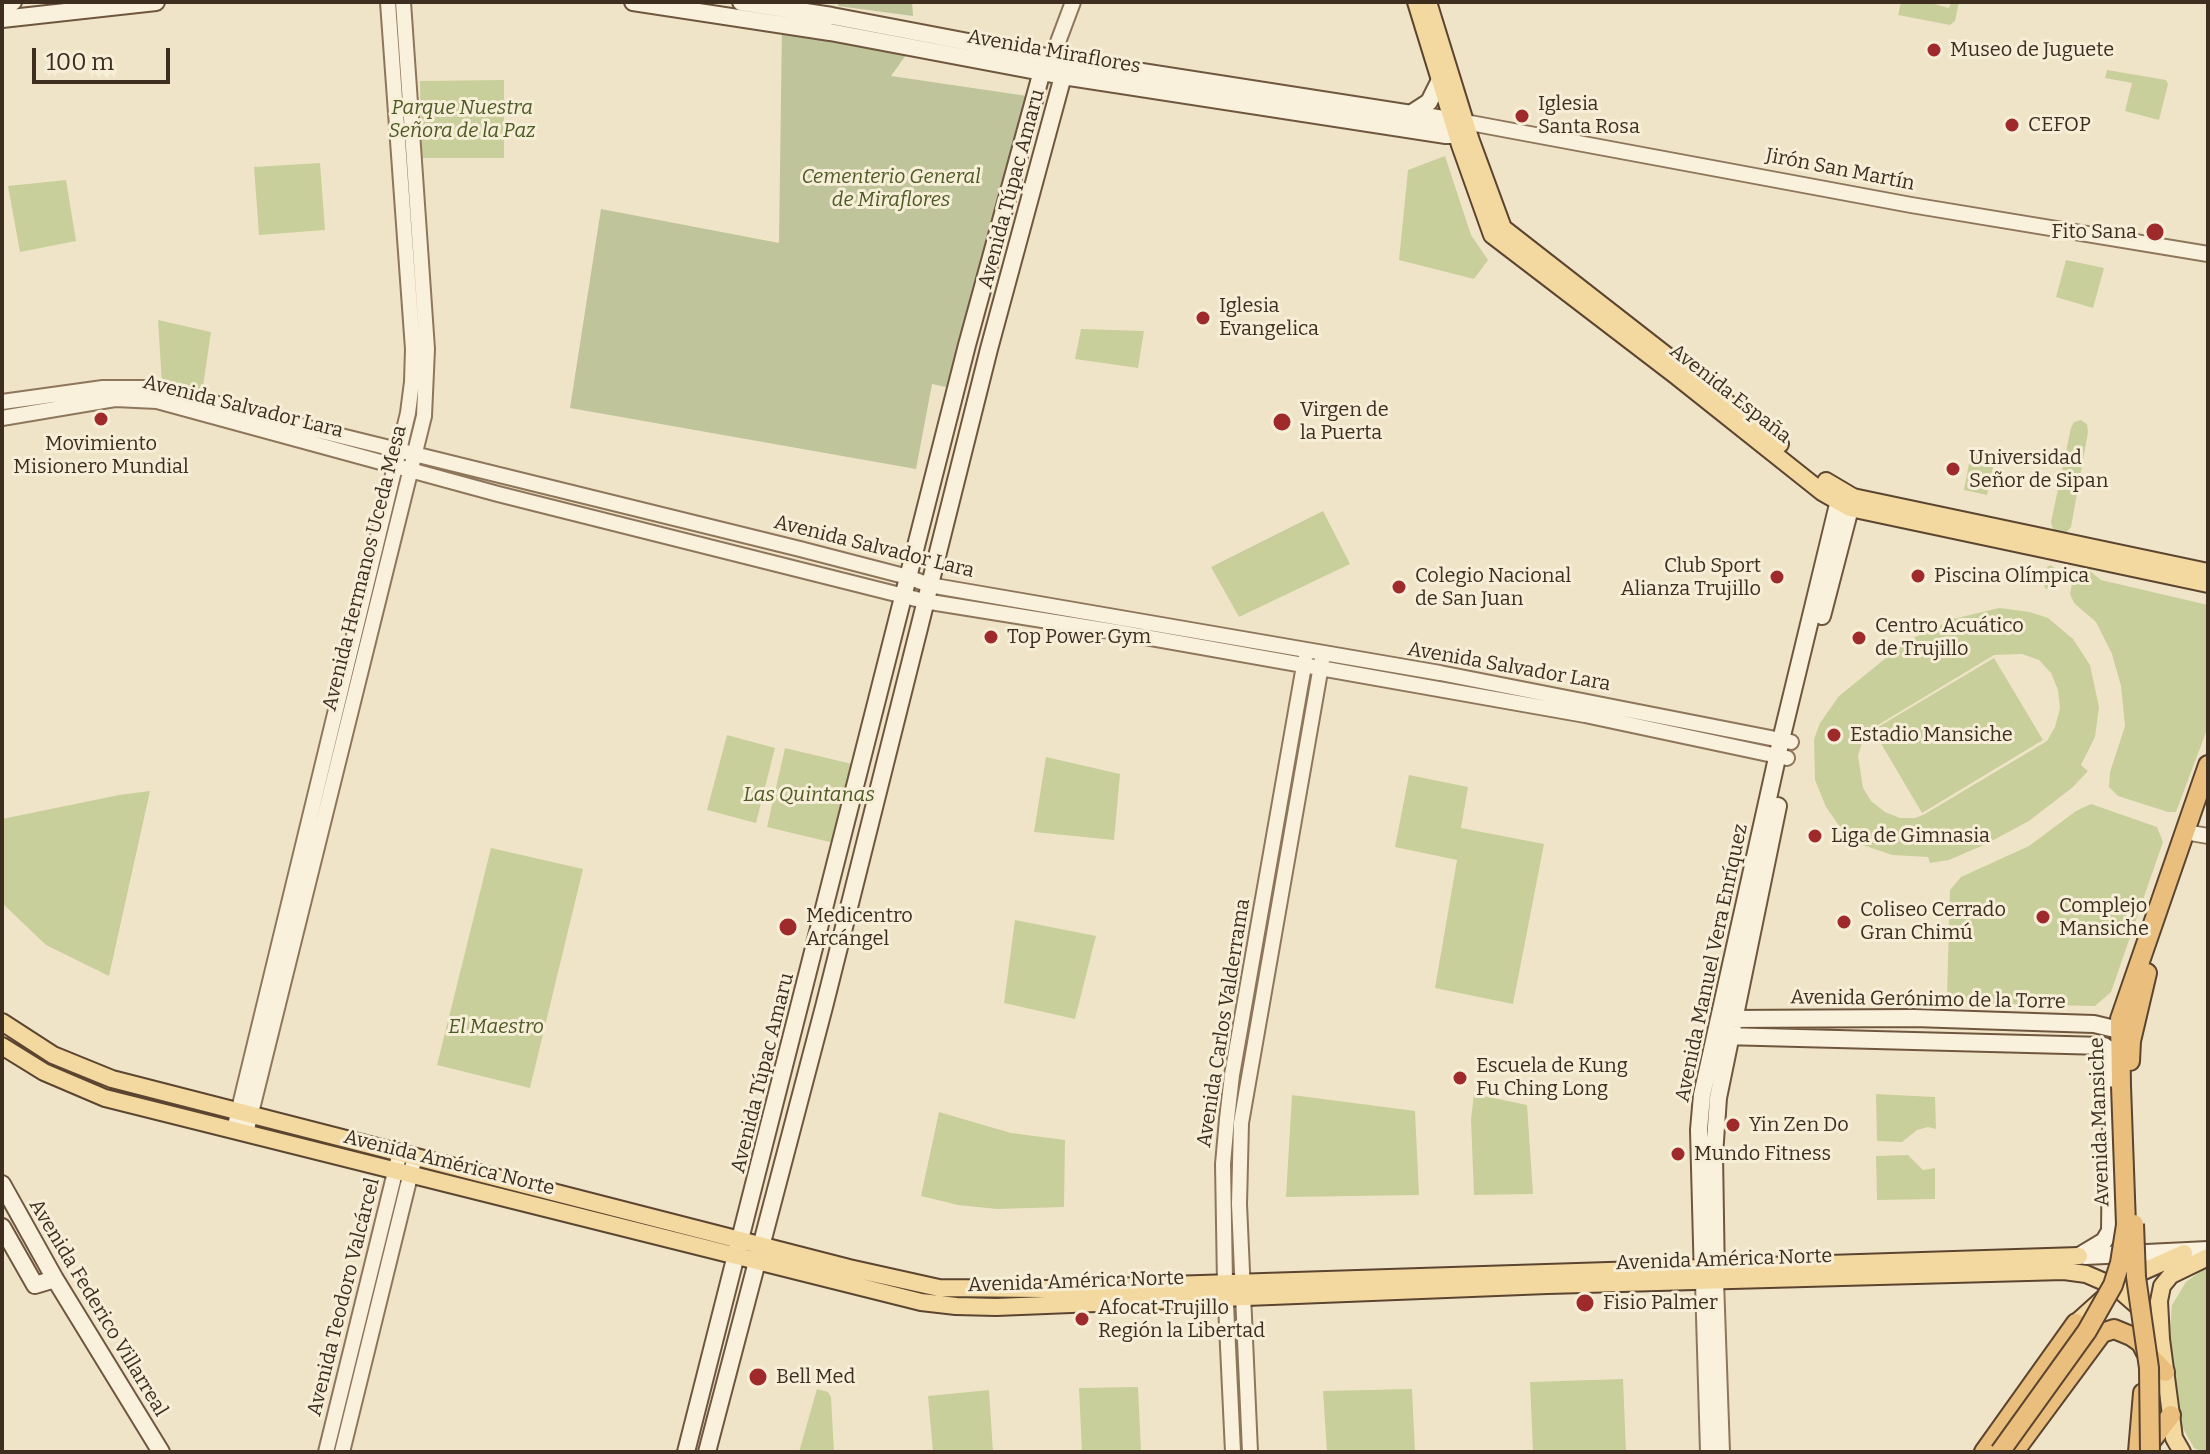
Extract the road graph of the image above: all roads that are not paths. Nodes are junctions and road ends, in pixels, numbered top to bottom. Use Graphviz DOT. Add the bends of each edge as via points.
graph roads {
  1 [pos="13,2"];
  2 [pos="156,2"];
  3 [pos="388,2"];
  4 [pos="403,2"];
  5 [pos="633,2"];
  6 [pos="741,2"];
  7 [pos="1073,2"];
  8 [pos="1416,2"];
  9 [pos="1428,2"];
  10 [pos="2,3"];
  11 [pos="2,19"];
  12 [pos="912,40"];
  13 [pos="1047,64"];
  14 [pos="1063,76"];
  15 [pos="1440,80"];
  16 [pos="1180,85"];
  17 [pos="1409,115"];
  18 [pos="1461,128"];
  19 [pos="1019,157"];
  20 [pos="1041,162"];
  21 [pos="2208,254"];
  22 [pos="2,402"];
  23 [pos="2,418"];
  24 [pos="406,452"];
  25 [pos="403,468"];
  26 [pos="1846,496"];
  27 [pos="800,549"];
  28 [pos="796,568"];
  29 [pos="2208,572"];
  30 [pos="908,577"];
  31 [pos="2208,584"];
  32 [pos="926,593"];
  33 [pos="903,596"];
  34 [pos="1305,659"];
  35 [pos="1321,661"];
  36 [pos="1440,673"];
  37 [pos="1437,689"];
  38 [pos="1784,749"];
  39 [pos="2208,770"];
  40 [pos="2208,801"];
  41 [pos="2197,834"];
  42 [pos="1764,842"];
  43 [pos="1740,989"];
  44 [pos="1764,1017"];
  45 [pos="2,1022"];
  46 [pos="1725,1028"];
  47 [pos="2125,1036"];
  48 [pos="2,1046"];
  49 [pos="2108,1049"];
  50 [pos="2125,1085"];
  51 [pos="245,1112"];
  52 [pos="240,1132"];
  53 [pos="408,1154"];
  54 [pos="404,1173"];
  55 [pos="502,1179"];
  56 [pos="2,1184"];
  57 [pos="498,1196"];
  58 [pos="2,1227"];
  59 [pos="741,1240"];
  60 [pos="762,1245"];
  61 [pos="2208,1250"];
  62 [pos="2184,1253"];
  63 [pos="2079,1256"];
  64 [pos="737,1257"];
  65 [pos="2208,1257"];
  66 [pos="758,1262"];
  67 [pos="795,1263"];
  68 [pos="1914,1267"];
  69 [pos="2070,1271"];
  70 [pos="1709,1275"];
  71 [pos="55,1279"];
  72 [pos="731,1281"];
  73 [pos="2116,1287"];
  74 [pos="751,1288"];
  75 [pos="1234,1289"];
  76 [pos="2076,1323"];
  77 [pos="2153,1345"];
  78 [pos="2165,1372"];
  79 [pos="2171,1415"];
  80 [pos="161,1452"];
  81 [pos="326,1452"];
  82 [pos="342,1452"];
  83 [pos="686,1452"];
  84 [pos="707,1452"];
  85 [pos="1233,1452"];
  86 [pos="1250,1452"];
  87 [pos="1708,1452"];
  88 [pos="1722,1452"];
  89 [pos="1984,1452"];
  90 [pos="2000,1452"];
  91 [pos="2014,1452"];
  92 [pos="2141,1452"];
  93 [pos="2150,1452"];
  94 [pos="2182,1452"];
  1 -- 10 [label="main road"];
  2 -- 11 [label="main road"];
  3 -- 24 [label="street, Avenida Hermanos Uceda Mesa" via="413,349"];
  4 -- 24 [label="street, Avenida Hermanos Uceda Mesa" via="427,349 424,416"];
  5 -- 12 [label="main road, Avenida Miraflores"];
  6 -- 12 [label="main road, Avenida Miraflores" via="832,16"];
  7 -- 13 [label="street"];
  8 -- 15 [label="main road, Avenida España"];
  9 -- 18 [label="main road, Avenida España"];
  12 -- 13 [label="main road, Avenida Miraflores"];
  13 -- 14 [label="main road, Avenida Túpac Amaru"];
  13 -- 16 [label="main road, Avenida Miraflores"];
  13 -- 19 [label="main road, Avenida Túpac Amaru"];
  14 -- 16 [label="main road, Avenida Miraflores"];
  14 -- 20 [label="main road, Avenida Túpac Amaru"];
  15 -- 17 [label="main road" via="1429,102"];
  15 -- 18 [label="main road, Avenida España"];
  16 -- 17 [label="main road, Avenida Miraflores"];
  16 -- 18 [label="main road, Avenida Miraflores"];
  17 -- 18 [label="main road, Avenida Miraflores"];
  18 -- 21 [label="street, Jirón San Martín"];
  18 -- 26 [label="main road, Avenida España" via="1503,228 1826,481 1837,482"];
  18 -- 26 [label="main road, Avenida España" via="1489,229 1498,241"];
  19 -- 20 [label="main road"];
  19 -- 30 [label="main road, Avenida Túpac Amaru"];
  20 -- 32 [label="main road, Avenida Túpac Amaru"];
  22 -- 24 [label="street, Avenida Salvador Lara" via="103,388 158,388"];
  23 -- 25 [label="street, Avenida Salvador Lara" via="115,399 157,401"];
  24 -- 25 [label="street, Avenida Hermanos Uceda Mesa"];
  24 -- 27 [label="street, Avenida Salvador Lara"];
  25 -- 28 [label="street, Avenida Salvador Lara"];
  25 -- 51 [label="street, Avenida Hermanos Uceda Mesa"];
  26 -- 29 [label="main road, Avenida España"];
  26 -- 31 [label="main road, Avenida España"];
  26 -- 38 [label="main road, Avenida Manuel Vera Enríquez"];
  27 -- 28 [label="street"];
  27 -- 30 [label="street, Avenida Salvador Lara"];
  28 -- 33 [label="street, Avenida Salvador Lara"];
  30 -- 32 [label="street, Avenida Salvador Lara"];
  30 -- 33 [label="main road, Avenida Túpac Amaru"];
  32 -- 33 [label="street, Avenida Salvador Lara"];
  32 -- 34 [label="street, Avenida Salvador Lara"];
  32 -- 60 [label="main road, Avenida Túpac Amaru"];
  33 -- 59 [label="main road, Avenida Túpac Amaru"];
  34 -- 35 [label="street, Avenida Salvador Lara"];
  34 -- 75 [label="street, Avenida Carlos Valderrama" via="1232,1075 1223,1164"];
  35 -- 36 [label="street, Avenida Salvador Lara"];
  35 -- 37 [label="street, Avenida Salvador Lara"];
  35 -- 75 [label="street, Avenida Carlos Valderrama" via="1241,1123"];
  36 -- 37 [label="street"];
  36 -- 38 [label="street, Avenida Salvador Lara"];
  37 -- 38 [label="street, Avenida Salvador Lara"];
  38 -- 42 [label="main road, Avenida Manuel Vera Enríquez"];
  39 -- 41 [label="highway, Avenida Mansiche"];
  40 -- 41 [label="highway, Avenida Mansiche"];
  41 -- 47 [label="highway, Avenida Mansiche"];
  42 -- 43 [label="main road, Avenida Manuel Vera Enríquez"];
  42 -- 46 [label="main road, Avenida Manuel Vera Enríquez"];
  43 -- 44 [label="main road" via="1747,1006"];
  43 -- 46 [label="main road, Avenida Manuel Vera Enríquez"];
  44 -- 46 [label="main road, Avenida Gerónimo de la Torre"];
  44 -- 47 [label="main road, Avenida Gerónimo de la Torre" via="2094,1024"];
  45 -- 51 [label="main road, Avenida América Norte" via="81,1067"];
  46 -- 49 [label="main road, Avenida Gerónimo de la Torre"];
  46 -- 70 [label="main road, Avenida Manuel Vera Enríquez" via="1714,1131"];
  47 -- 50 [label="highway, Avenida Mansiche"];
  48 -- 52 [label="main road, Avenida América Norte" via="44,1072 105,1098"];
  49 -- 63 [label="main road, Avenida Mansiche" via="2110,1231 2104,1241"];
  50 -- 90 [label="highway, Avenida Mansiche, bridge" via="2126,1225 2117,1274 2087,1331"];
  50 -- 93 [label="highway, Avenida Mansiche, bridge" via="2136,1277 2149,1368"];
  51 -- 52 [label="street, Avenida Hermanos Uceda Mesa"];
  51 -- 53 [label="main road, Avenida América Norte"];
  52 -- 54 [label="main road, Avenida América Norte"];
  53 -- 54 [label="street, Avenida Teodoro Valcárcel"];
  53 -- 55 [label="main road, Avenida América Norte"];
  54 -- 57 [label="main road, Avenida América Norte"];
  54 -- 81 [label="street, Avenida Teodoro Valcárcel"];
  54 -- 82 [label="street, Avenida Teodoro Valcárcel"];
  55 -- 57 [label="main road"];
  55 -- 59 [label="main road, Avenida América Norte"];
  56 -- 71 [label="main road, Avenida Federico Villarreal"];
  57 -- 64 [label="main road, Avenida América Norte"];
  58 -- 71 [label="main road, Avenida Federico Villarreal" via="35,1285"];
  59 -- 60 [label="main road, Avenida América Norte"];
  59 -- 64 [label="main road, Avenida Túpac Amaru"];
  60 -- 66 [label="main road, Avenida Túpac Amaru"];
  60 -- 67 [label="main road, Avenida América Norte"];
  61 -- 62 [label="main road, Avenida América Norte"];
  62 -- 63 [label="main road, Avenida América Norte"];
  62 -- 73 [label="main road"];
  63 -- 68 [label="main road, Avenida América Norte"];
  64 -- 66 [label="main road, Avenida América Norte"];
  64 -- 72 [label="main road, Avenida Túpac Amaru"];
  65 -- 77 [label="main road" via="2171,1275 2162,1286"];
  66 -- 67 [label="main road, Avenida América Norte"];
  66 -- 74 [label="main road, Avenida Túpac Amaru"];
  67 -- 75 [label="main road, Avenida América Norte" via="969,1290"];
  68 -- 69 [label="main road, Avenida América Norte"];
  68 -- 70 [label="main road, Avenida América Norte"];
  69 -- 73 [label="main road, Avenida América Norte"];
  69 -- 76 [label="main road" via="2087,1281 2089,1289"];
  70 -- 75 [label="main road, Avenida América Norte"];
  70 -- 87 [label="street, Avenida Manuel Vera Enríquez"];
  70 -- 88 [label="street, Avenida Manuel Vera Enríquez"];
  71 -- 80 [label="main road, Avenida Federico Villarreal"];
  72 -- 74 [label="main road"];
  72 -- 83 [label="main road, Avenida Túpac Amaru"];
  73 -- 76 [label="main road"];
  73 -- 77 [label="main road, Avenida América Norte" via="2140,1308"];
  74 -- 84 [label="main road, Avenida Túpac Amaru"];
  75 -- 85 [label="street, Avenida Carlos Valderrama"];
  75 -- 86 [label="street, Avenida Carlos Valderrama"];
  76 -- 89 [label="highway"];
  77 -- 78 [label="highway"];
  77 -- 91 [label="highway" via="2122,1330 2102,1333"];
  77 -- 92 [label="highway" via="2146,1368"];
  78 -- 79 [label="main road"];
  79 -- 92 [label="highway"];
  79 -- 94 [label="main road"];
}
